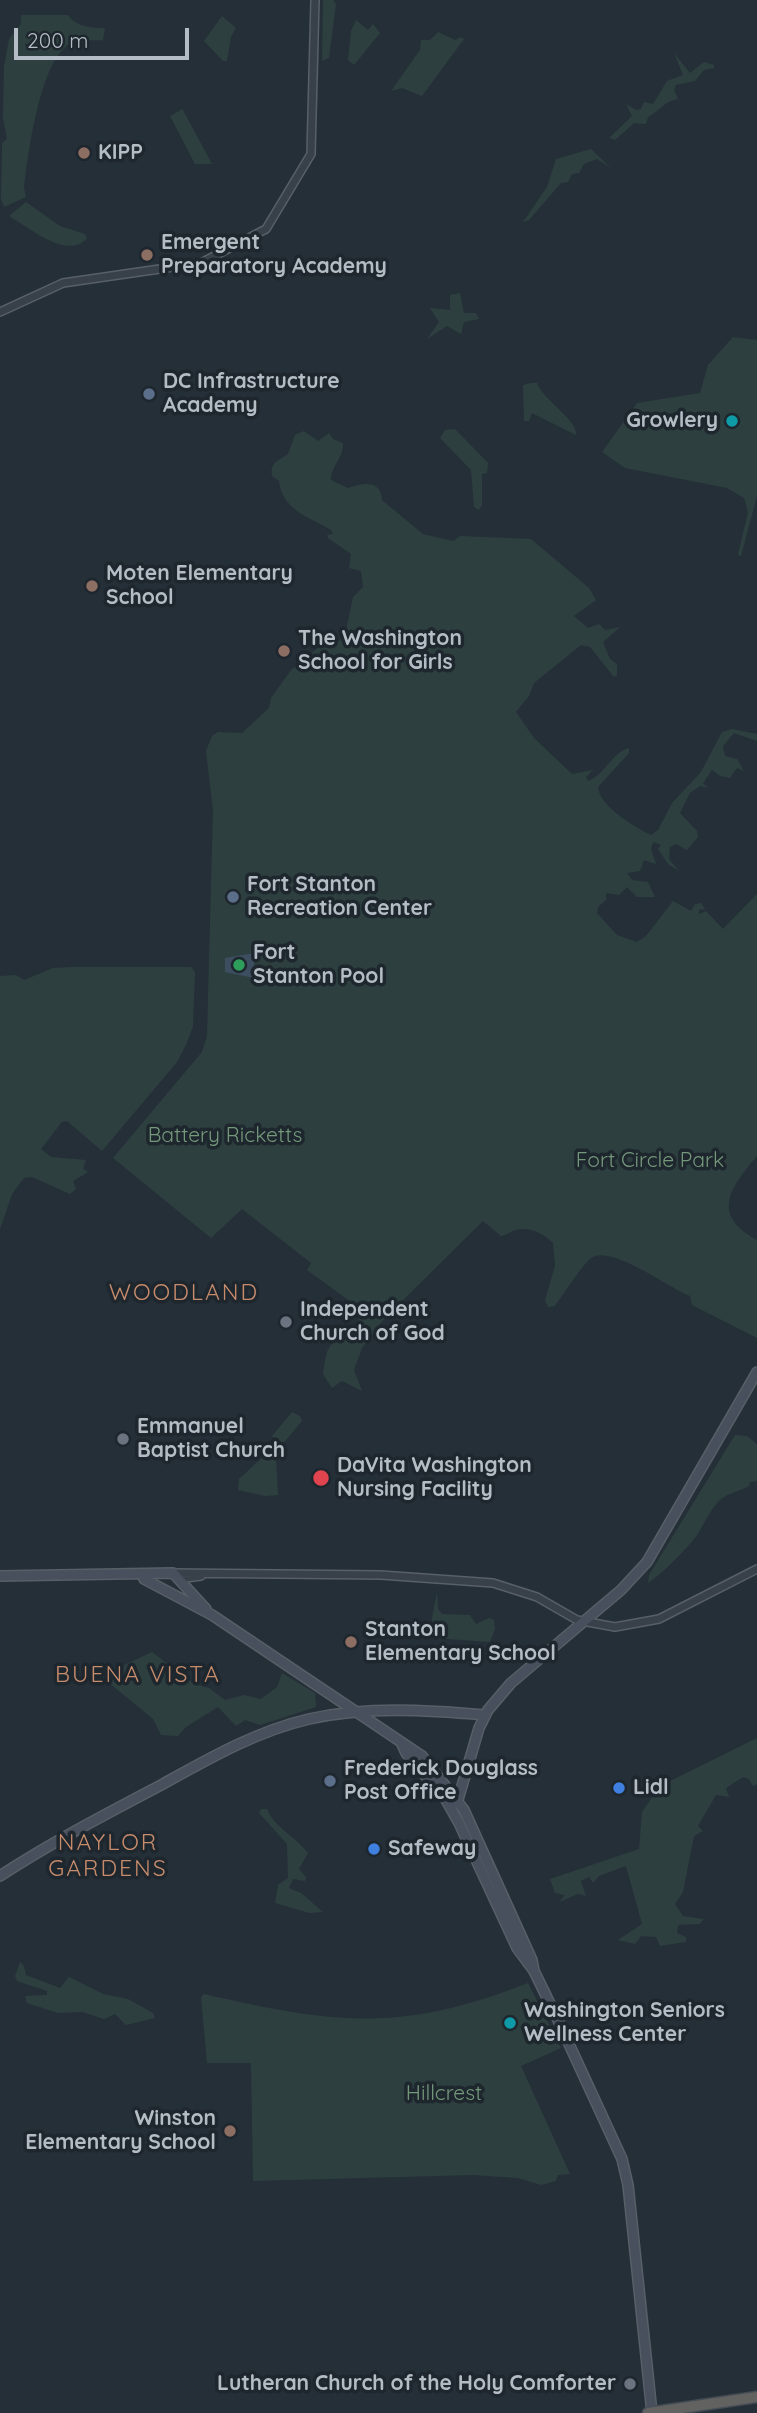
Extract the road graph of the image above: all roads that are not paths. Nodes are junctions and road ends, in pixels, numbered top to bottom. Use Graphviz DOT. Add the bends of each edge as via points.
graph roads {
  1 [pos="315,0"];
  2 [pos="0,312"];
  3 [pos="757,1372"];
  4 [pos="757,1569"];
  5 [pos="0,1576"];
  6 [pos="111,1576"];
  7 [pos="176,1576"];
  8 [pos="144,1579"];
  9 [pos="212,1615"];
  10 [pos="583,1622"];
  11 [pos="357,1712"];
  12 [pos="485,1715"];
  13 [pos="401,1742"];
  14 [pos="458,1801"];
  15 [pos="452,1810"];
  16 [pos="0,1876"];
  17 [pos="534,1971"];
  18 [pos="757,2397"];
  19 [pos="651,2413"];
  1 -- 2 [label="street" via="311,154 264,230 201,263 60,283"];
  3 -- 10 [label="main road" via="652,1556 631,1581"];
  4 -- 10 [label="street" via="656,1620 623,1626"];
  5 -- 6 [label="main road"];
  6 -- 7 [label="main road"];
  6 -- 8 [label="main road"];
  7 -- 8 [label="main road"];
  7 -- 9 [label="main road"];
  7 -- 10 [label="street" via="381,1575 485,1582 519,1590"];
  8 -- 9 [label="main road"];
  9 -- 11 [label="main road"];
  10 -- 12 [label="main road" via="511,1683"];
  11 -- 12 [label="main road"];
  11 -- 13 [label="main road"];
  11 -- 16 [label="main road" via="303,1720 239,1744 69,1833"];
  12 -- 14 [label="main road"];
  13 -- 14 [label="main road" via="422,1756"];
  13 -- 15 [label="main road"];
  14 -- 15 [label="main road"];
  14 -- 17 [label="main road"];
  15 -- 17 [label="main road" via="516,1948"];
  17 -- 19 [label="main road" via="624,2165"];
  18 -- 19 [label="highway"];
}
